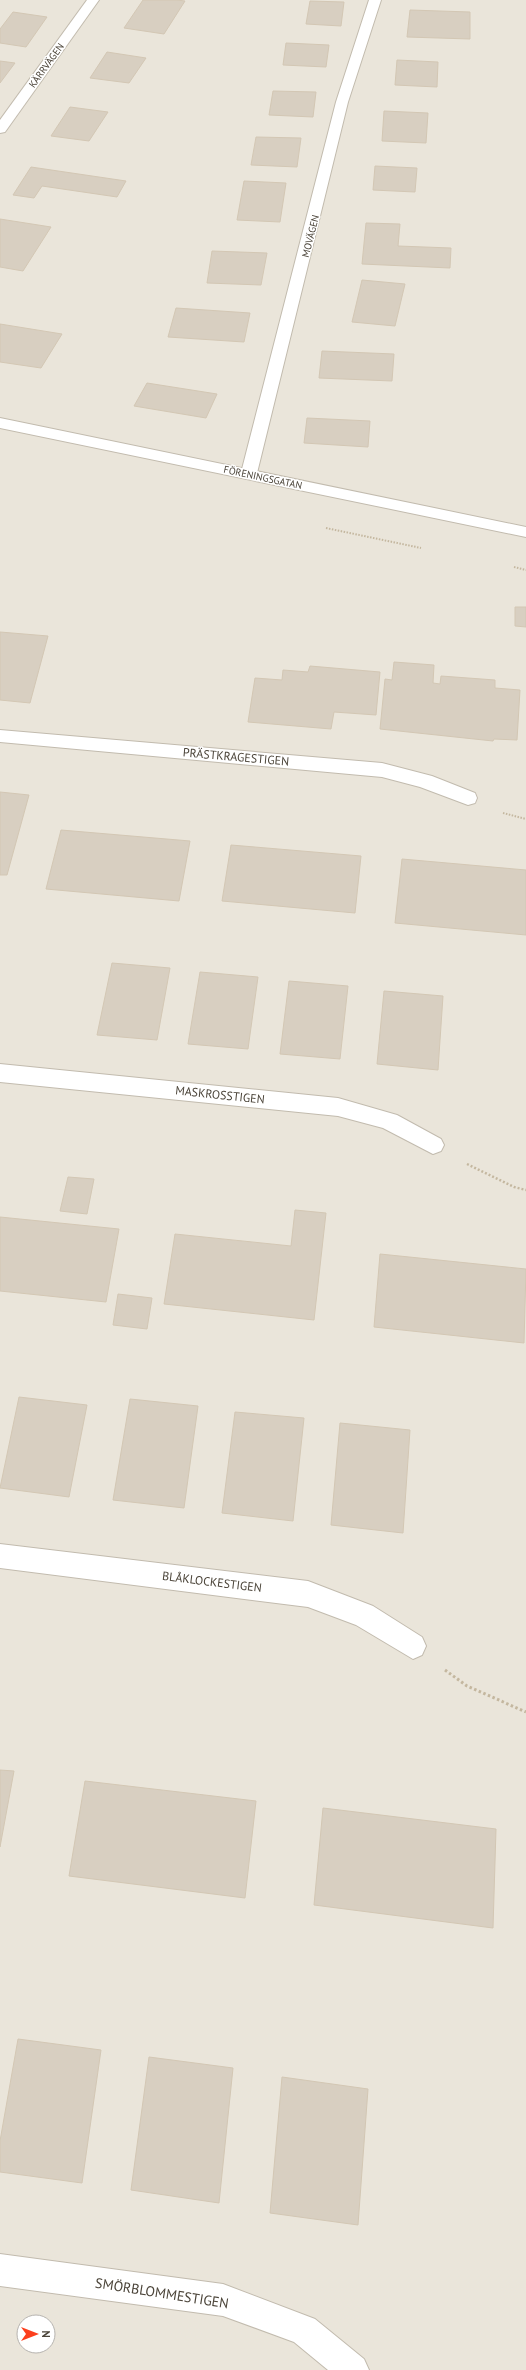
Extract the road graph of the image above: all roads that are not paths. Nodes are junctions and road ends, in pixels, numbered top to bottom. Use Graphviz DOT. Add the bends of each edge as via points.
graph roads {
  1 [pos="93,0"];
  2 [pos="375,0"];
  3 [pos="0,129"];
  4 [pos="0,423"];
  5 [pos="249,473"];
  6 [pos="526,532"];
  7 [pos="0,736"];
  8 [pos="468,798"];
  9 [pos="0,1072"];
  10 [pos="433,1146"];
  11 [pos="0,1556"];
  12 [pos="413,1646"];
  13 [pos="0,2270"];
  14 [pos="353,2370"];
  1 -- 3 [label="street, KÄRRVÄGEN"];
  2 -- 5 [label="street, MOVÄGEN" via="342,102"];
  4 -- 5 [label="street, FÖRENINGSGATAN"];
  5 -- 6 [label="street, FÖRENINGSGATAN"];
  7 -- 8 [label="street, PRÄSTKRAGESTIGEN" via="382,770 425,781"];
  9 -- 10 [label="street, MASKROSSTIGEN" via="338,1107 389,1121"];
  11 -- 12 [label="street, BLÅKLOCKESTIGEN" via="308,1594 364,1615"];
  13 -- 14 [label="street, SMÖRBLOMMESTIGEN" via="223,2300 304,2330"];
}
